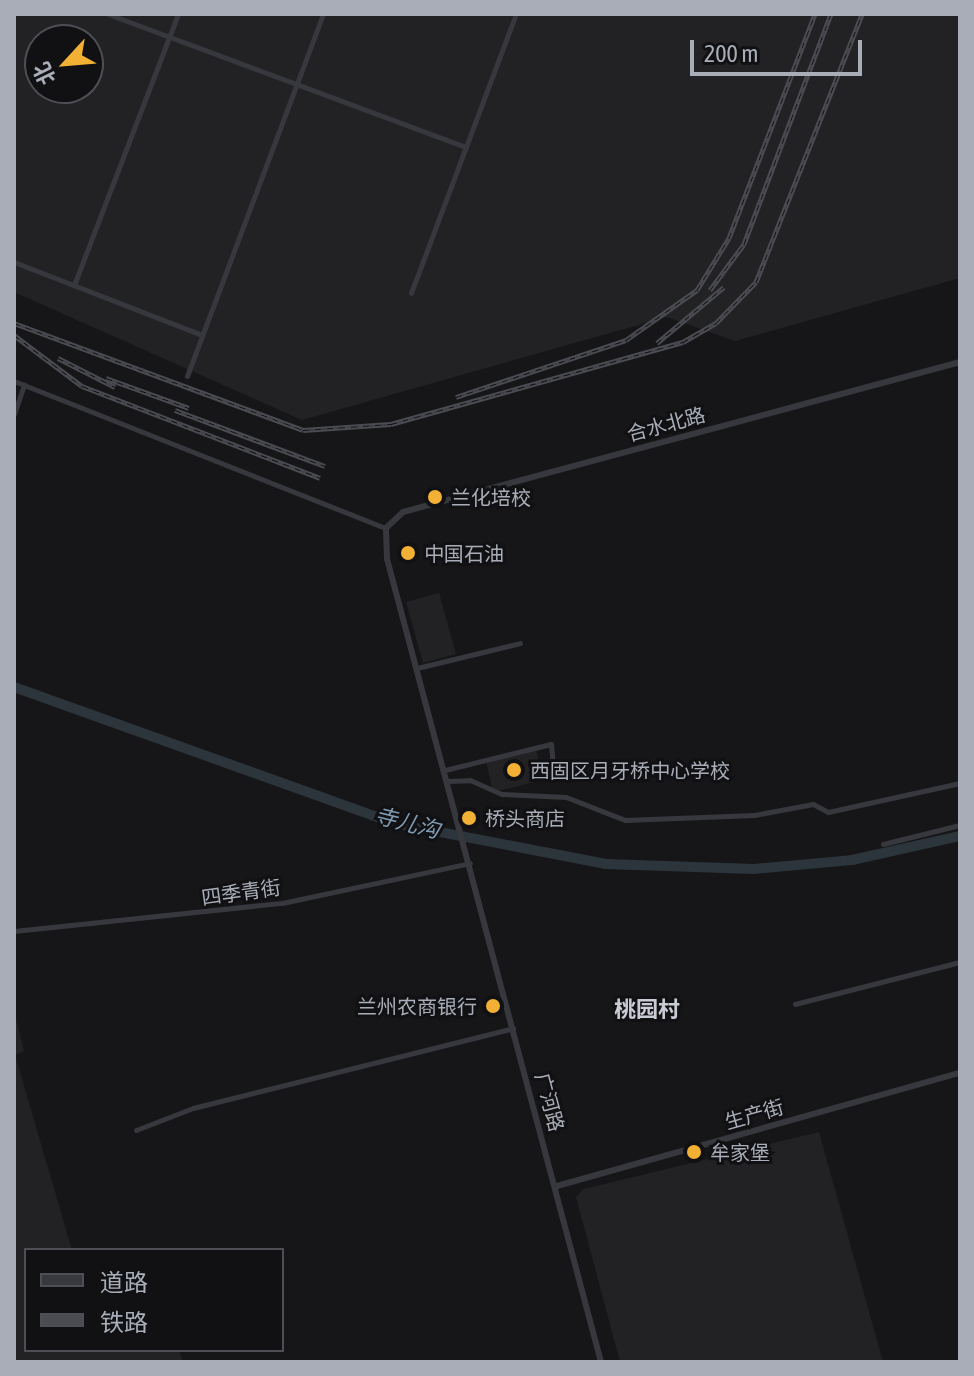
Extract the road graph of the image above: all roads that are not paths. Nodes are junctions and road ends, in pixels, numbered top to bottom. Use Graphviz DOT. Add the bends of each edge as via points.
graph roads {
  1 [pos="108,14"];
  2 [pos="178,14"];
  3 [pos="323,14"];
  4 [pos="516,14"];
  5 [pos="169,37"];
  6 [pos="296,86"];
  7 [pos="466,147"];
  8 [pos="14,262"];
  9 [pos="74,285"];
  10 [pos="411,293"];
  11 [pos="202,335"];
  12 [pos="960,362"];
  13 [pos="187,376"];
  14 [pos="14,381"];
  15 [pos="24,385"];
  16 [pos="14,414"];
  17 [pos="386,528"];
  18 [pos="520,643"];
  19 [pos="417,668"];
  20 [pos="553,765"];
  21 [pos="445,770"];
  22 [pos="447,781"];
  23 [pos="960,783"];
  24 [pos="960,825"];
  25 [pos="883,844"];
  26 [pos="470,863"];
  27 [pos="14,931"];
  28 [pos="960,962"];
  29 [pos="795,1004"];
  30 [pos="514,1027"];
  31 [pos="960,1073"];
  32 [pos="136,1130"];
  33 [pos="557,1186"];
  34 [pos="601,1362"];
  1 -- 5 [label="street"];
  2 -- 5 [label="street"];
  3 -- 6 [label="street"];
  4 -- 7 [label="street"];
  5 -- 6 [label="street"];
  5 -- 9 [label="street"];
  6 -- 7 [label="street"];
  6 -- 11 [label="street"];
  7 -- 10 [label="street"];
  8 -- 9 [label="street"];
  9 -- 11 [label="street"];
  11 -- 13 [label="street"];
  12 -- 17 [label="street, 合水北路" via="417,508"];
  14 -- 15 [label="street"];
  15 -- 16 [label="street"];
  15 -- 17 [label="street"];
  17 -- 19 [label="street" via="387,559"];
  18 -- 19 [label="street"];
  19 -- 21 [label="street"];
  20 -- 21 [label="street" via="551,744"];
  21 -- 22 [label="street"];
  22 -- 23 [label="street" via="470,780 502,794 566,797 625,820 754,815 813,804 828,812"];
  22 -- 26 [label="street, 广河路"];
  24 -- 25 [label="street"];
  26 -- 27 [label="street, 四季青街" via="282,903"];
  26 -- 30 [label="street, 广河路"];
  28 -- 29 [label="street"];
  30 -- 32 [label="street" via="193,1108"];
  30 -- 33 [label="street, 广河路"];
  31 -- 33 [label="street, 生产街"];
  33 -- 34 [label="street, 广河路"];
}
